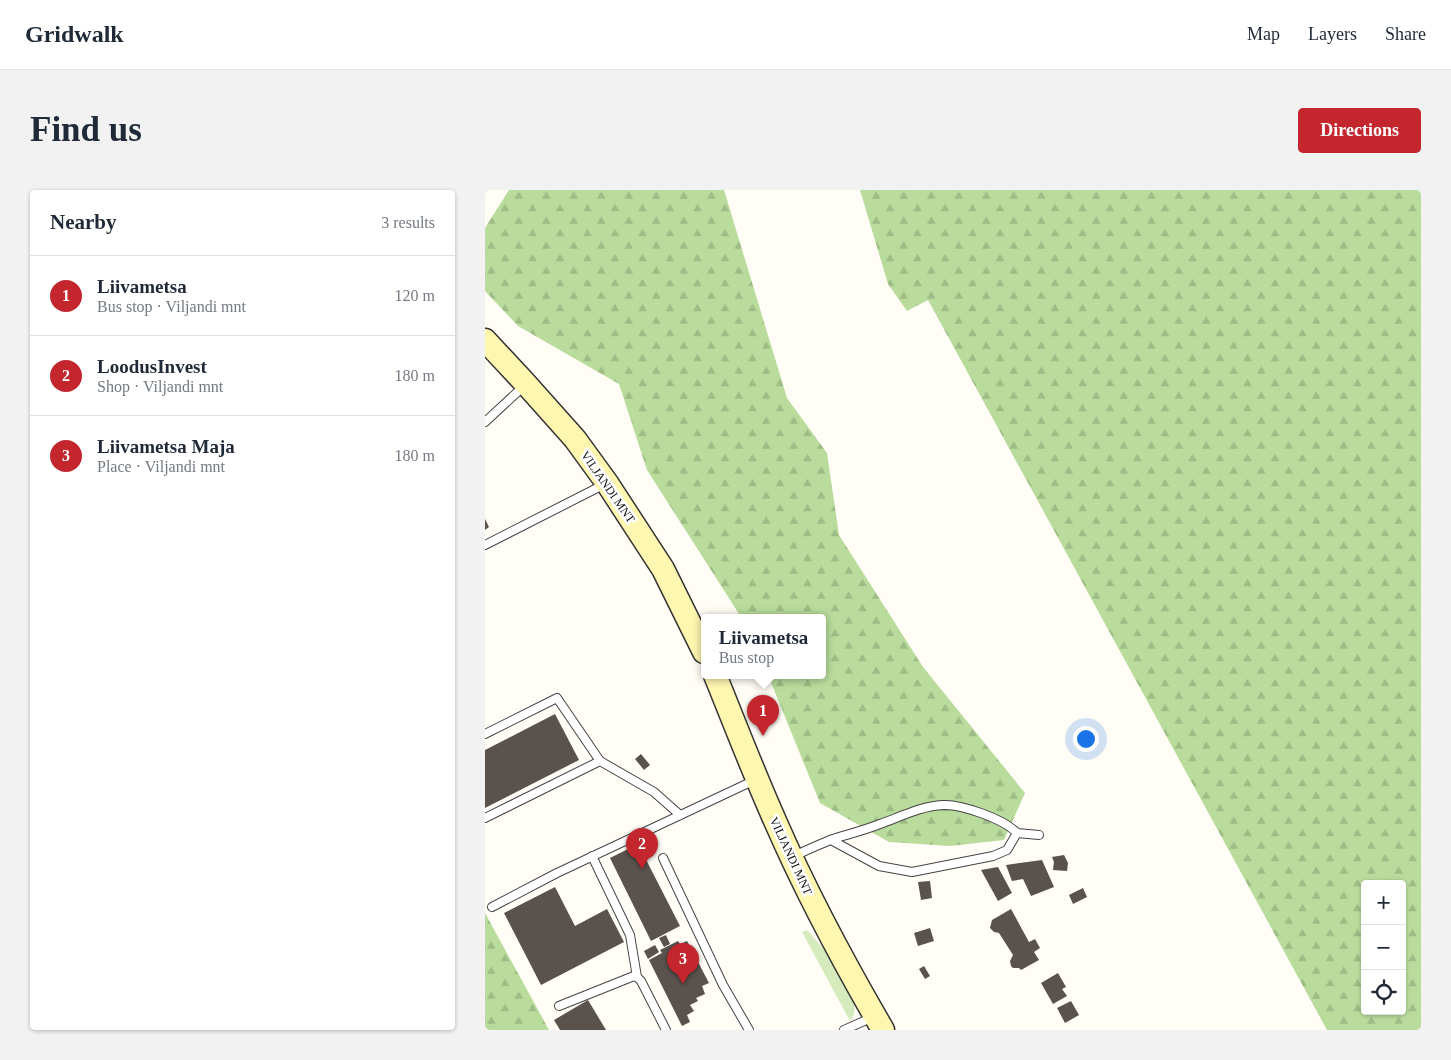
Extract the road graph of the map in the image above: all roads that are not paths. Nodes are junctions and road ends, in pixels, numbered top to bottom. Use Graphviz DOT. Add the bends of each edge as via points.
graph roads {
  1 [pos="485,340"];
  2 [pos="526,384"];
  3 [pos="485,422"];
  4 [pos="607,483"];
  5 [pos="485,545"];
  6 [pos="701,646"];
  7 [pos="717,679"];
  8 [pos="485,734"];
  9 [pos="600,761"];
  10 [pos="757,779"];
  11 [pos="680,815"];
  12 [pos="485,818"];
  13 [pos="1017,833"];
  14 [pos="1039,835"];
  15 [pos="831,840"];
  16 [pos="592,856"];
  17 [pos="791,857"];
  18 [pos="663,858"];
  19 [pos="492,907"];
  20 [pos="637,976"];
  21 [pos="559,1006"];
  22 [pos="879,1023"];
  23 [pos="666,1030"];
  24 [pos="749,1030"];
  25 [pos="844,1030"];
  1 -- 2 [label="main road, VILJANDI MNT"];
  2 -- 3 [label="lane"];
  2 -- 4 [label="main road, VILJANDI MNT"];
  4 -- 5 [label="lane"];
  4 -- 6 [label="main road, VILJANDI MNT" via="663,569"];
  7 -- 10 [label="main road, VILJANDI MNT"];
  8 -- 9 [label="lane" via="557,698"];
  9 -- 11 [label="lane" via="654,792"];
  9 -- 12 [label="lane"];
  10 -- 11 [label="lane"];
  10 -- 17 [label="main road, VILJANDI MNT"];
  11 -- 16 [label="lane"];
  13 -- 14 [label="lane"];
  13 -- 15 [label="lane" via="1012,827 989,817 954,805 941,805"];
  13 -- 15 [label="lane" via="1007,850 993,856 911,872 879,866"];
  15 -- 17 [label="lane"];
  16 -- 19 [label="lane"];
  16 -- 20 [label="lane" via="630,935"];
  17 -- 22 [label="main road, VILJANDI MNT"];
  18 -- 24 [label="lane" via="723,985"];
  20 -- 21 [label="lane"];
  20 -- 23 [label="lane"];
  22 -- 25 [label="lane"];
}
